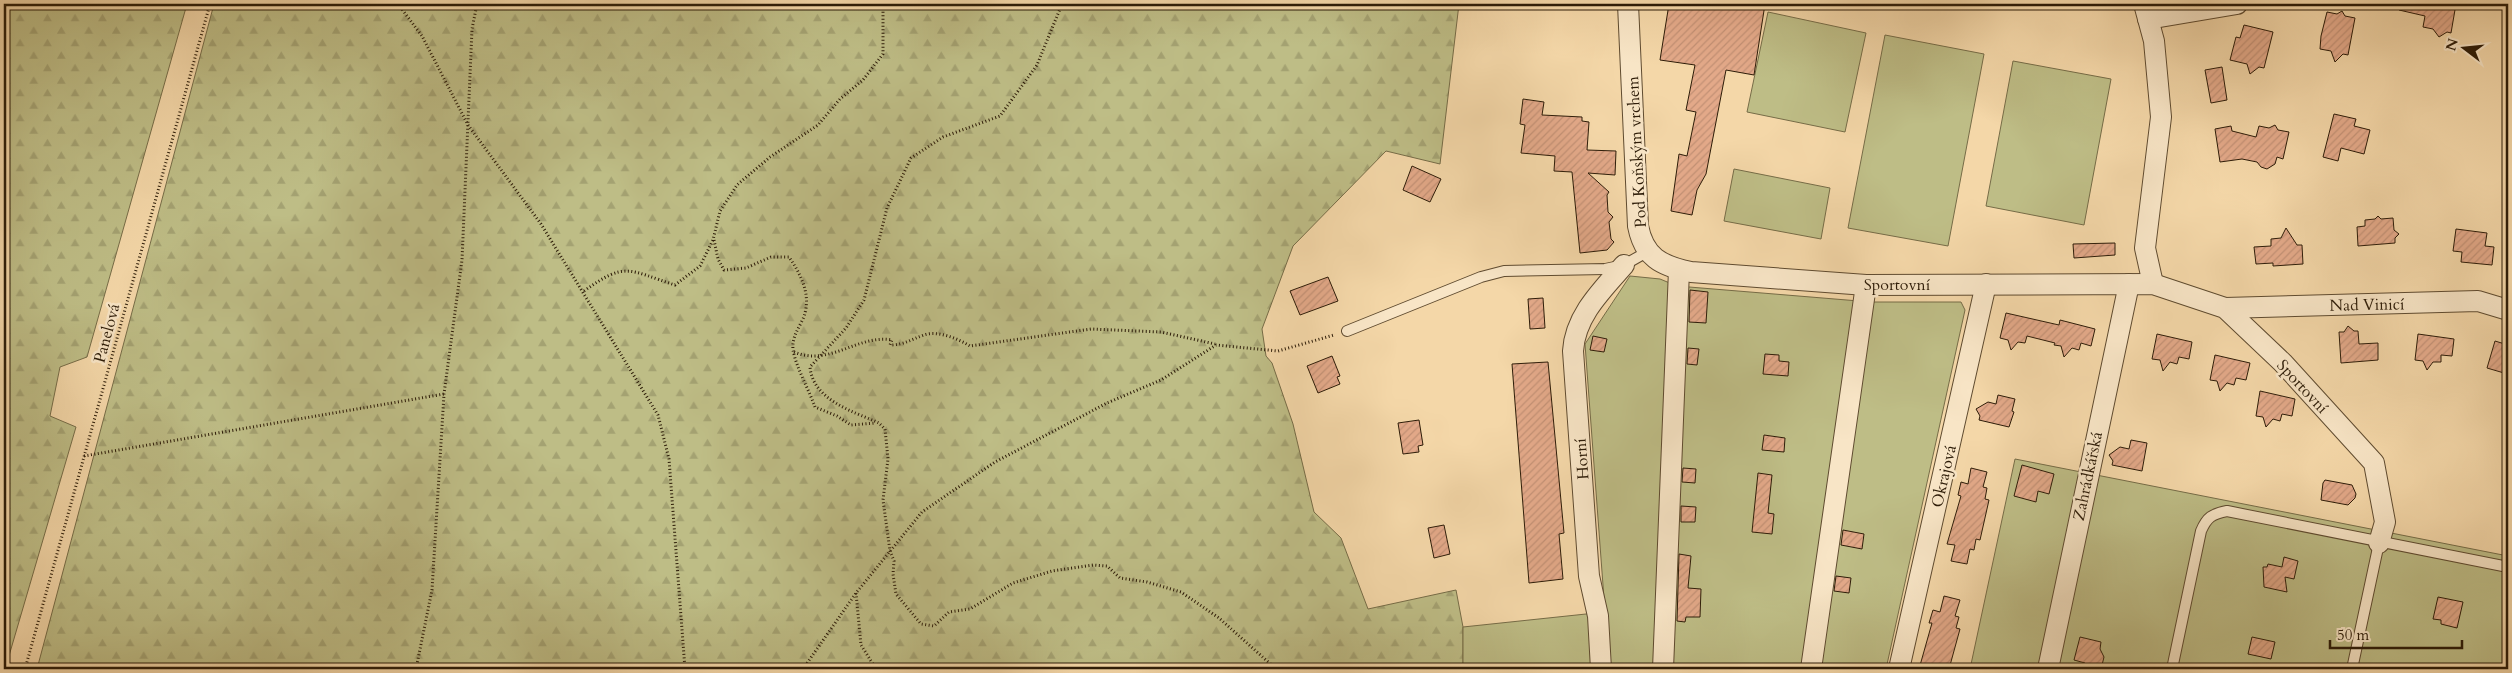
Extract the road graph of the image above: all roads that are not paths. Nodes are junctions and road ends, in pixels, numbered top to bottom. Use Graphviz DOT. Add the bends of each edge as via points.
graph roads {
  1 [pos="1628,4"];
  2 [pos="2238,4"];
  3 [pos="2146,11"];
  4 [pos="1647,252"];
  5 [pos="1624,265"];
  6 [pos="1678,270"];
  7 [pos="1986,284"];
  8 [pos="2129,284"];
  9 [pos="2153,284"];
  10 [pos="1866,285"];
  11 [pos="2225,308"];
  12 [pos="2508,310"];
  13 [pos="1347,331"];
  14 [pos="2379,543"];
  15 [pos="2508,567"];
  16 [pos="1601,669"];
  17 [pos="1663,669"];
  18 [pos="1811,669"];
  19 [pos="1899,669"];
  20 [pos="2048,669"];
  21 [pos="2172,669"];
  22 [pos="2352,669"];
  1 -- 4 [label="street, Pod Koňským vrchem" via="1638,226"];
  2 -- 3 [label="street"];
  3 -- 9 [label="street" via="2154,42 2161,118 2145,248"];
  4 -- 5 [label="lane"];
  4 -- 6 [label="street, Sportovní"];
  5 -- 13 [label="lane" via="1583,270 1504,271 1481,277"];
  5 -- 16 [label="street, Horní" via="1579,324 1573,351 1589,576 1598,616"];
  6 -- 10 [label="street, Sportovní"];
  6 -- 17 [label="street"];
  7 -- 8 [label="street, Sportovní"];
  7 -- 10 [label="street, Sportovní"];
  7 -- 19 [label="street, Okrajová"];
  8 -- 9 [label="street, Sportovní"];
  8 -- 20 [label="street, Zahrádkářská"];
  9 -- 11 [label="street, Sportovní"];
  10 -- 18 [label="street"];
  11 -- 12 [label="street, Nad Vinicí" via="2478,301"];
  11 -- 14 [label="street, Sportovní" via="2283,363 2374,463 2385,522"];
  14 -- 15 [label="lane"];
  14 -- 21 [label="lane" via="2227,511 2212,514 2202,531"];
  14 -- 22 [label="lane"];
}
